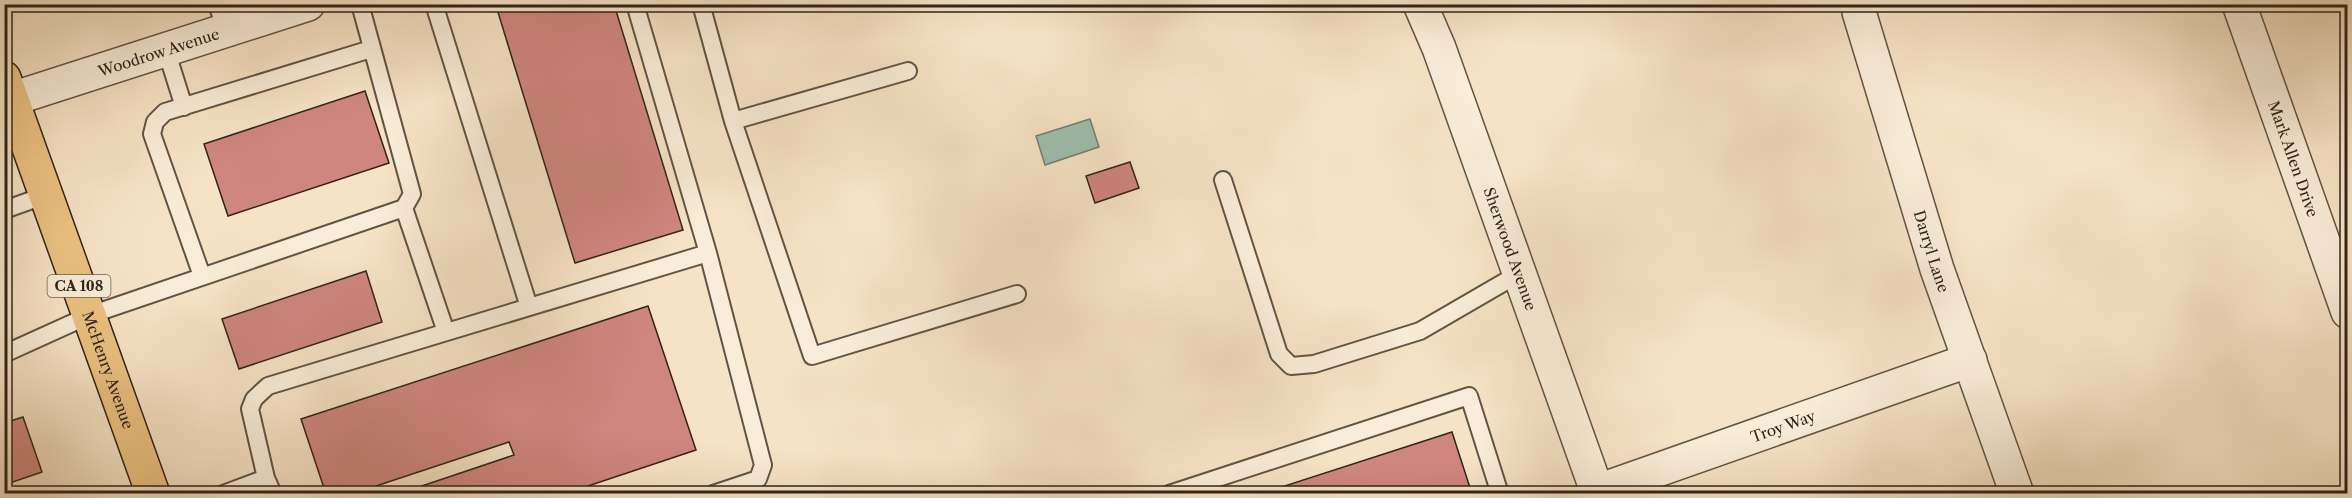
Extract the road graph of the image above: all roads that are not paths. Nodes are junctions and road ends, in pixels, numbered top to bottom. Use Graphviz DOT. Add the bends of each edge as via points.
graph roads {
  1 [pos="360,4"];
  2 [pos="434,4"];
  3 [pos="635,4"];
  4 [pos="701,4"];
  5 [pos="1420,4"];
  6 [pos="1859,4"];
  7 [pos="2239,4"];
  8 [pos="304,5"];
  9 [pos="221,17"];
  10 [pos="371,49"];
  11 [pos="166,50"];
  12 [pos="908,71"];
  13 [pos="7,93"];
  14 [pos="184,107"];
  15 [pos="733,121"];
  16 [pos="1223,180"];
  17 [pos="46,195"];
  18 [pos="404,208"];
  19 [pos="4,210"];
  20 [pos="708,253"];
  21 [pos="1520,273"];
  22 [pos="202,276"];
  23 [pos="1017,294"];
  24 [pos="529,307"];
  25 [pos="2348,312"];
  26 [pos="90,315"];
  27 [pos="446,333"];
  28 [pos="4,354"];
  29 [pos="1970,360"];
  30 [pos="270,486"];
  31 [pos="1598,492"];
  32 [pos="153,494"];
  33 [pos="223,494"];
  34 [pos="713,494"];
  35 [pos="1169,494"];
  36 [pos="1500,494"];
  37 [pos="2017,494"];
  1 -- 10 [label="lane"];
  2 -- 24 [label="lane"];
  3 -- 20 [label="lane"];
  4 -- 15 [label="lane"];
  5 -- 21 [label="street, Sherwood Avenue"];
  6 -- 29 [label="street, Darryl Lane" via="1937,269"];
  7 -- 25 [label="street, Mark Allen Drive"];
  8 -- 9 [label="street, Woodrow Avenue"];
  9 -- 11 [label="street, Woodrow Avenue"];
  10 -- 14 [label="lane"];
  10 -- 18 [label="lane" via="412,194"];
  11 -- 13 [label="street, Woodrow Avenue"];
  11 -- 14 [label="lane"];
  12 -- 15 [label="lane"];
  13 -- 17 [label="main road, McHenry Avenue / CA 108"];
  14 -- 22 [label="lane" via="165,112 155,122 152,134"];
  15 -- 23 [label="lane" via="812,356"];
  16 -- 21 [label="lane" via="1279,354 1291,366 1314,364 1419,332"];
  17 -- 19 [label="lane"];
  17 -- 26 [label="main road, McHenry Avenue / CA 108"];
  18 -- 22 [label="lane"];
  18 -- 27 [label="lane"];
  20 -- 24 [label="lane"];
  20 -- 34 [label="lane" via="763,465 758,479"];
  21 -- 31 [label="street, Sherwood Avenue"];
  22 -- 26 [label="lane"];
  24 -- 27 [label="lane"];
  26 -- 28 [label="lane"];
  26 -- 32 [label="main road, McHenry Avenue / CA 108"];
  27 -- 30 [label="lane" via="268,386 254,399 250,409"];
  29 -- 31 [label="street, Troy Way"];
  29 -- 37 [label="street, Darryl Lane"];
  30 -- 33 [label="lane"];
  35 -- 36 [label="lane" via="1469,396"];
}
